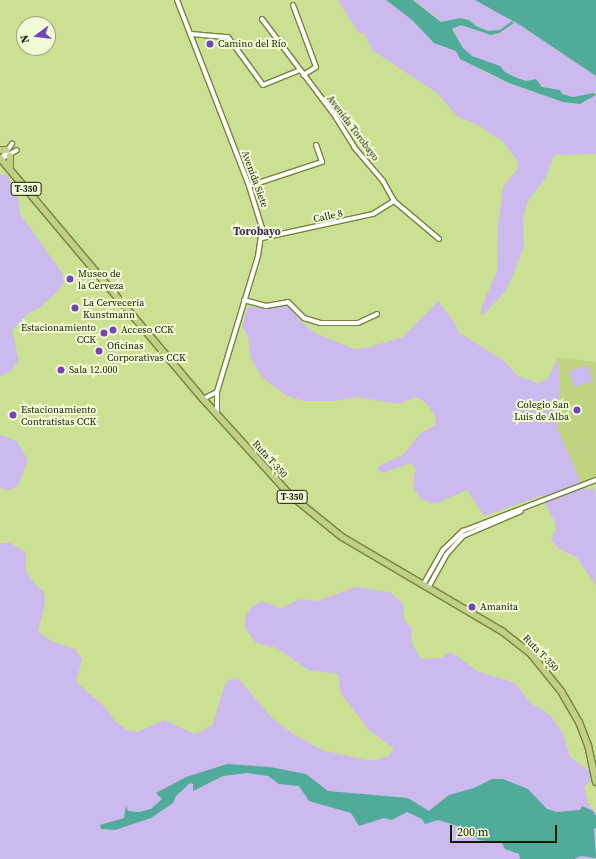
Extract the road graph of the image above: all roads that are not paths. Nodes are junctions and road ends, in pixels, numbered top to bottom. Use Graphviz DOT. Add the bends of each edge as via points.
graph roads {
  1 [pos="177,0"];
  2 [pos="293,5"];
  3 [pos="262,19"];
  4 [pos="191,34"];
  5 [pos="300,70"];
  6 [pos="303,74"];
  7 [pos="12,144"];
  8 [pos="316,146"];
  9 [pos="3,150"];
  10 [pos="17,150"];
  11 [pos="10,156"];
  12 [pos="1,158"];
  13 [pos="11,171"];
  14 [pos="249,186"];
  15 [pos="394,201"];
  16 [pos="262,238"];
  17 [pos="439,239"];
  18 [pos="244,300"];
  19 [pos="377,314"];
  20 [pos="217,392"];
  21 [pos="203,399"];
  22 [pos="217,415"];
  23 [pos="596,480"];
  24 [pos="425,586"];
  25 [pos="596,782"];
  1 -- 4 [label="street, Avenida Siete"];
  2 -- 6 [label="street" via="316,67"];
  3 -- 5 [label="street, Avenida Torobayo"];
  4 -- 5 [label="street" via="228,37 264,85"];
  4 -- 14 [label="street, Avenida Siete"];
  5 -- 6 [label="street, Avenida Torobayo"];
  6 -- 15 [label="street, Avenida Torobayo" via="336,116 354,147 383,181"];
  7 -- 9 [label="street"];
  8 -- 14 [label="street" via="322,162"];
  9 -- 12 [label="street"];
  10 -- 11 [label="street"];
  11 -- 12 [label="street"];
  11 -- 13 [label="main road"];
  12 -- 13 [label="main road, Ruta T-350 / T-350"];
  13 -- 21 [label="main road, Ruta T-350 / T-350"];
  14 -- 16 [label="street, Avenida Siete" via="261,221"];
  15 -- 16 [label="street, Calle 8" via="373,214"];
  15 -- 17 [label="street, Avenida Torobayo"];
  16 -- 18 [label="street, Avenida Siete"];
  18 -- 19 [label="street" via="266,306 288,302 304,318 320,323 358,323"];
  18 -- 20 [label="street, Avenida Siete"];
  20 -- 21 [label="street"];
  20 -- 22 [label="street, Avenida Siete"];
  21 -- 22 [label="main road, Ruta T-350 / T-350"];
  22 -- 24 [label="main road, Ruta T-350 / T-350" via="280,485 309,512 354,545"];
  23 -- 24 [label="street" via="472,526 458,534 443,550"];
  24 -- 25 [label="main road, Ruta T-350 / T-350" via="515,640 539,663 561,691 579,722 588,745"];
}
